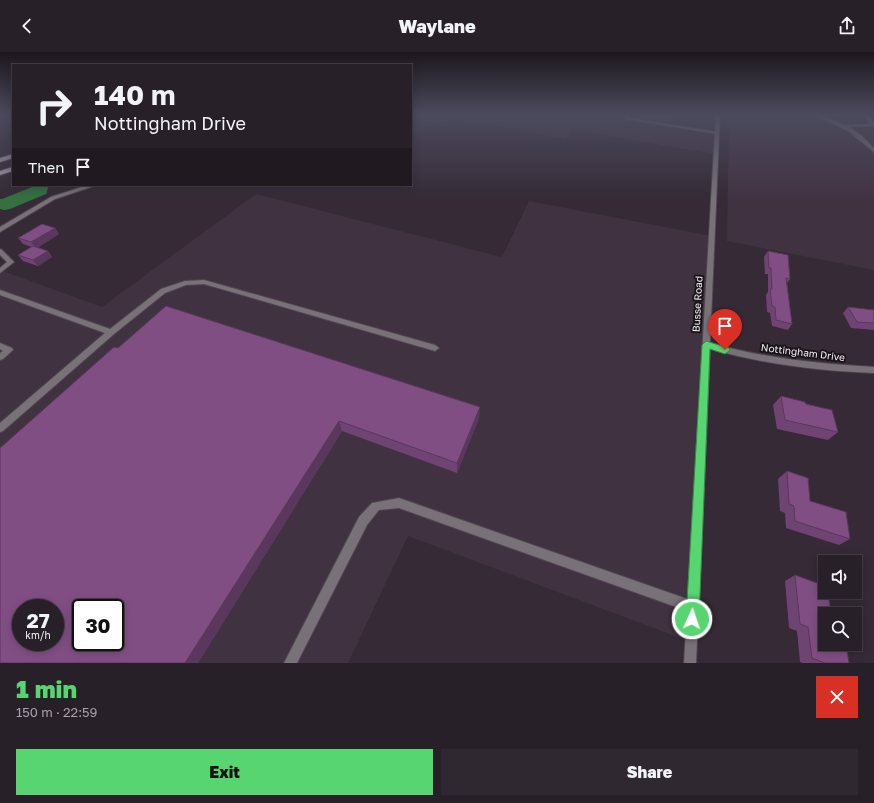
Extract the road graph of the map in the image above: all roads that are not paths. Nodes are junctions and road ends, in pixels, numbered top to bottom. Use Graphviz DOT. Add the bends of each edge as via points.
graph roads {
  1 [pos="717,143"];
  2 [pos="864,143"];
  3 [pos="874,150"];
  4 [pos="12,156"];
  5 [pos="0,160"];
  6 [pos="12,169"];
  7 [pos="0,173"];
  8 [pos="91,186"];
  9 [pos="0,230"];
  10 [pos="0,251"];
  11 [pos="0,271"];
  12 [pos="0,292"];
  13 [pos="111,332"];
  14 [pos="706,345"];
  15 [pos="0,346"];
  16 [pos="435,348"];
  17 [pos="0,357"];
  18 [pos="874,370"];
  19 [pos="0,428"];
  20 [pos="693,607"];
  21 [pos="290,663"];
  22 [pos="690,663"];
  1 -- 14 [label="street, Busse Road"];
  2 -- 3 [label="street"];
  4 -- 5 [label="main road"];
  6 -- 7 [label="main road"];
  8 -- 9 [label="street" via="53,198"];
  10 -- 11 [label="street" via="11,262"];
  12 -- 13 [label="street"];
  13 -- 16 [label="street" via="163,291 185,282 204,282"];
  13 -- 19 [label="street"];
  14 -- 18 [label="street, Nottingham Drive" via="772,360 821,367"];
  14 -- 20 [label="street, Busse Road"];
  15 -- 17 [label="street" via="9,350"];
  20 -- 21 [label="street" via="399,503 383,505 376,506 363,520"];
  20 -- 22 [label="street, Busse Road"];
}
